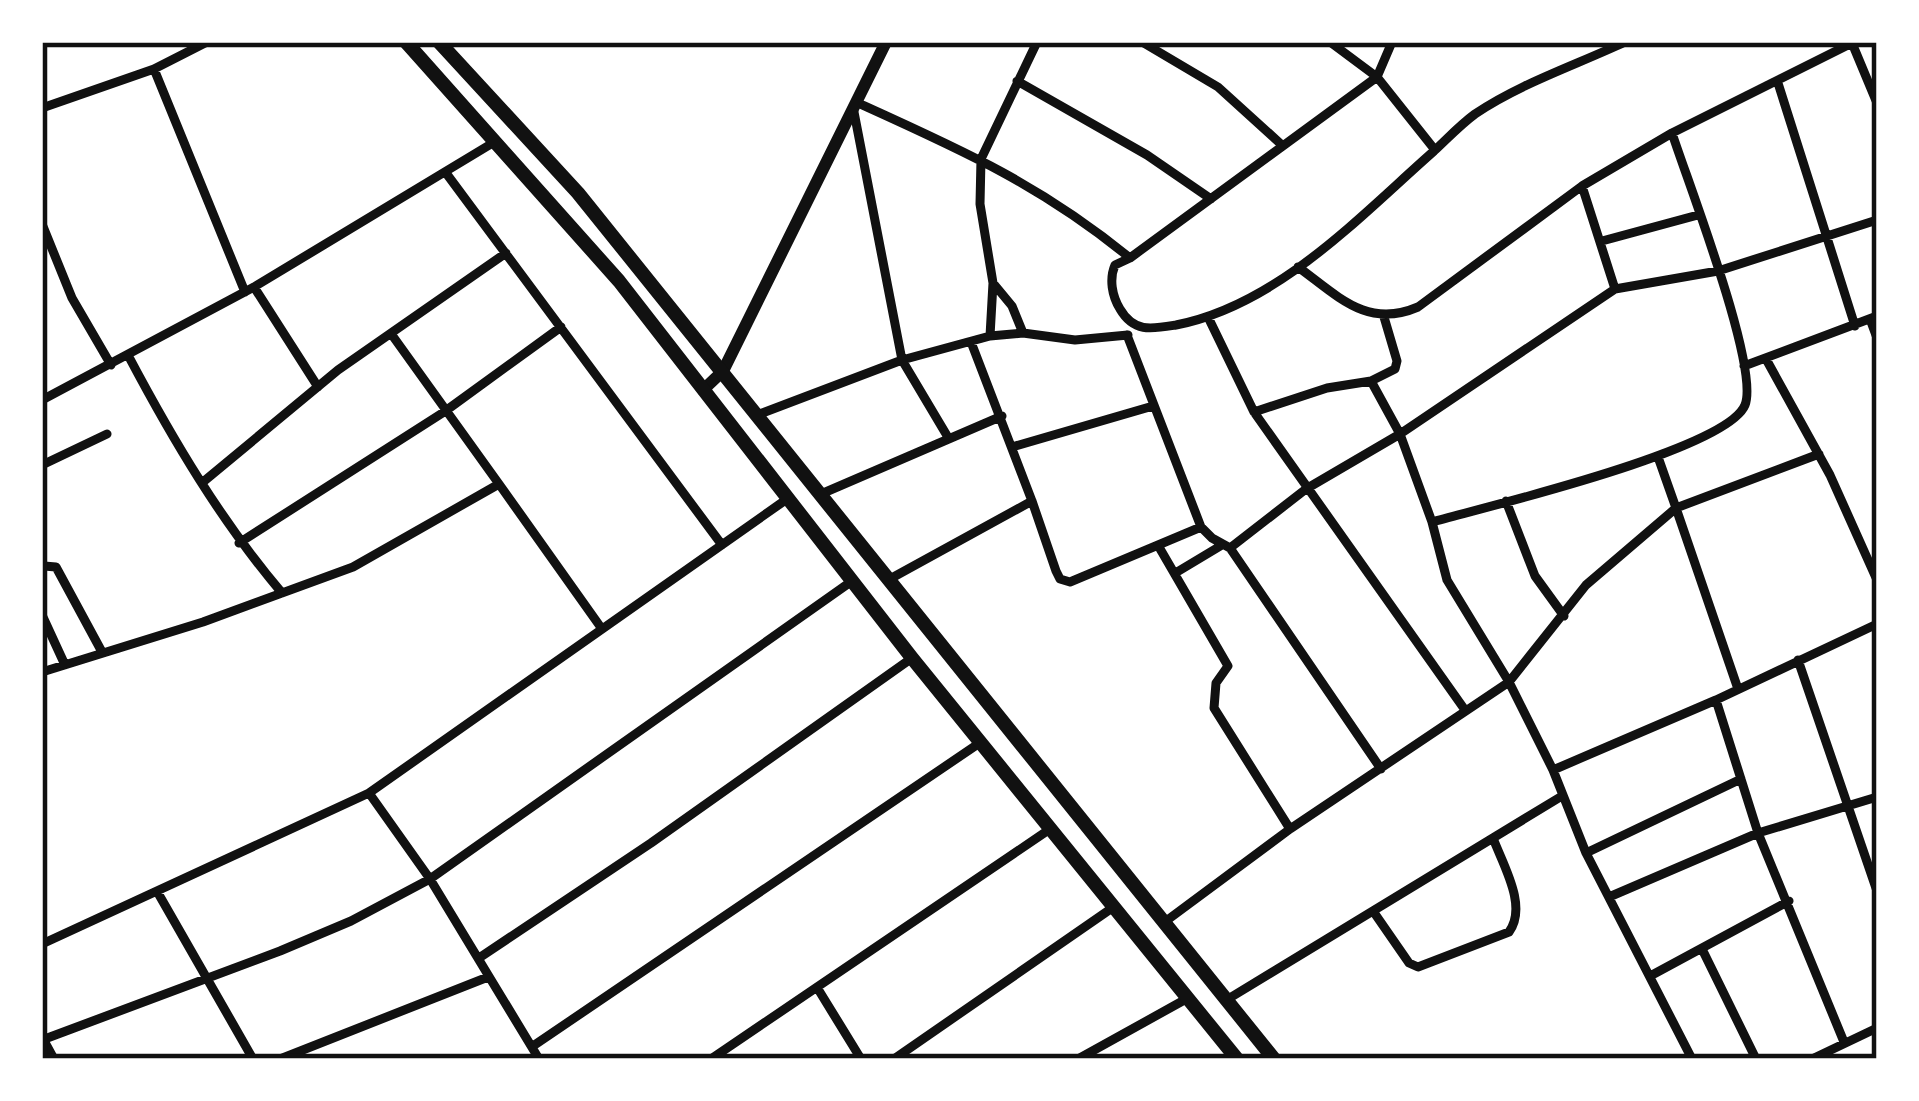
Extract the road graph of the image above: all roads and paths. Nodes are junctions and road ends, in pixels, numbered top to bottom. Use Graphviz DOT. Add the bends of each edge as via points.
graph roads {
  1 [pos="207,42"];
  2 [pos="406,42"];
  3 [pos="439,42"];
  4 [pos="886,42"];
  5 [pos="1036,42"];
  6 [pos="1142,42"];
  7 [pos="1330,42"];
  8 [pos="1625,42"];
  9 [pos="1394,43"];
  10 [pos="1853,43"];
  11 [pos="154,69"];
  12 [pos="1377,76"];
  13 [pos="1017,81"];
  14 [pos="1778,83"];
  15 [pos="1877,103"];
  16 [pos="42,108"];
  17 [pos="856,108"];
  18 [pos="1672,133"];
  19 [pos="497,140"];
  20 [pos="1282,146"];
  21 [pos="1436,149"];
  22 [pos="982,159"];
  23 [pos="446,172"];
  24 [pos="1582,186"];
  25 [pos="1211,199"];
  26 [pos="1698,215"];
  27 [pos="1877,220"];
  28 [pos="42,224"];
  29 [pos="1828,238"];
  30 [pos="1602,241"];
  31 [pos="506,253"];
  32 [pos="1130,258"];
  33 [pos="1298,267"];
  34 [pos="1718,271"];
  35 [pos="993,283"];
  36 [pos="1615,289"];
  37 [pos="249,290"];
  38 [pos="1208,317"];
  39 [pos="1384,317"];
  40 [pos="1873,318"];
  41 [pos="1855,326"];
  42 [pos="561,327"];
  43 [pos="1144,329"];
  44 [pos="1023,332"];
  45 [pos="392,335"];
  46 [pos="1127,335"];
  47 [pos="990,336"];
  48 [pos="1877,338"];
  49 [pos="971,342"];
  50 [pos="129,356"];
  51 [pos="1766,358"];
  52 [pos="902,360"];
  53 [pos="111,365"];
  54 [pos="1744,366"];
  55 [pos="724,371"];
  56 [pos="1371,381"];
  57 [pos="318,387"];
  58 [pos="703,390"];
  59 [pos="42,400"];
  60 [pos="1153,406"];
  61 [pos="444,412"];
  62 [pos="1253,412"];
  63 [pos="758,415"];
  64 [pos="1002,416"];
  65 [pos="106,434"];
  66 [pos="1400,434"];
  67 [pos="949,440"];
  68 [pos="1012,447"];
  69 [pos="1819,454"];
  70 [pos="1658,457"];
  71 [pos="42,465"];
  72 [pos="202,482"];
  73 [pos="499,484"];
  74 [pos="1306,489"];
  75 [pos="821,494"];
  76 [pos="787,499"];
  77 [pos="1032,501"];
  78 [pos="1506,502"];
  79 [pos="1676,508"];
  80 [pos="1432,522"];
  81 [pos="1201,527"];
  82 [pos="239,543"];
  83 [pos="722,544"];
  84 [pos="1226,546"];
  85 [pos="1159,547"];
  86 [pos="42,569"];
  87 [pos="1177,572"];
  88 [pos="888,580"];
  89 [pos="1877,580"];
  90 [pos="852,581"];
  91 [pos="282,593"];
  92 [pos="42,615"];
  93 [pos="1564,616"];
  94 [pos="1877,624"];
  95 [pos="602,629"];
  96 [pos="102,652"];
  97 [pos="912,658"];
  98 [pos="1798,661"];
  99 [pos="65,664"];
  100 [pos="42,672"];
  101 [pos="1510,682"];
  102 [pos="1738,689"];
  103 [pos="1716,700"];
  104 [pos="1465,710"];
  105 [pos="982,742"];
  106 [pos="1381,769"];
  107 [pos="1553,770"];
  108 [pos="1741,779"];
  109 [pos="369,793"];
  110 [pos="1562,796"];
  111 [pos="1877,797"];
  112 [pos="1846,806"];
  113 [pos="1050,829"];
  114 [pos="1290,829"];
  115 [pos="1758,833"];
  116 [pos="1493,838"];
  117 [pos="1586,853"];
  118 [pos="430,880"];
  119 [pos="1877,891"];
  120 [pos="158,893"];
  121 [pos="1609,897"];
  122 [pos="1789,901"];
  123 [pos="1115,906"];
  124 [pos="1373,911"];
  125 [pos="1166,921"];
  126 [pos="42,944"];
  127 [pos="1703,951"];
  128 [pos="479,958"];
  129 [pos="1652,975"];
  130 [pos="488,977"];
  131 [pos="207,979"];
  132 [pos="818,989"];
  133 [pos="1188,998"];
  134 [pos="1228,999"];
  135 [pos="1877,1028"];
  136 [pos="42,1039"];
  137 [pos="1844,1042"];
  138 [pos="532,1046"];
  139 [pos="54,1059"];
  140 [pos="253,1059"];
  141 [pos="280,1059"];
  142 [pos="538,1059"];
  143 [pos="711,1059"];
  144 [pos="861,1059"];
  145 [pos="894,1059"];
  146 [pos="1078,1059"];
  147 [pos="1237,1059"];
  148 [pos="1274,1059"];
  149 [pos="1692,1059"];
  150 [pos="1756,1059"];
  151 [pos="1811,1059"];
  1 -- 11 [label="street"];
  2 -- 19 [label="highway"];
  3 -- 55 [label="highway" via="578,193"];
  4 -- 17 [label="main road"];
  5 -- 13 [label="street"];
  6 -- 20 [label="street" via="1218,87"];
  7 -- 12 [label="street"];
  8 -- 21 [label="street" via="1486,107"];
  9 -- 12 [label="street"];
  10 -- 14 [label="street"];
  10 -- 15 [label="street"];
  11 -- 16 [label="street"];
  11 -- 37 [label="street"];
  12 -- 20 [label="street"];
  12 -- 21 [label="street"];
  13 -- 22 [label="street"];
  13 -- 25 [label="street"];
  14 -- 18 [label="street"];
  14 -- 29 [label="street"];
  17 -- 22 [label="street"];
  17 -- 52 [label="street"];
  17 -- 55 [label="main road"];
  18 -- 24 [label="street"];
  18 -- 26 [label="street"];
  19 -- 23 [label="street"];
  19 -- 58 [label="highway"];
  20 -- 25 [label="street"];
  21 -- 33 [label="street"];
  22 -- 32 [label="street" via="1077,214"];
  22 -- 35 [label="street"];
  23 -- 31 [label="street"];
  23 -- 37 [label="street"];
  24 -- 30 [label="street"];
  24 -- 39 [label="street" via="1418,307"];
  25 -- 32 [label="street"];
  26 -- 30 [label="street"];
  26 -- 34 [label="street"];
  27 -- 29 [label="street"];
  28 -- 53 [label="street"];
  29 -- 34 [label="street"];
  29 -- 41 [label="street"];
  30 -- 36 [label="street"];
  31 -- 42 [label="street"];
  31 -- 45 [label="street"];
  32 -- 43 [label="street" via="1115,265 1112,288 1132,325"];
  33 -- 38 [label="street"];
  33 -- 39 [label="street"];
  34 -- 36 [label="street"];
  34 -- 54 [label="street"];
  35 -- 44 [label="street"];
  35 -- 47 [label="street"];
  36 -- 66 [label="street"];
  37 -- 50 [label="street"];
  37 -- 57 [label="street"];
  38 -- 43 [label="street"];
  38 -- 62 [label="street"];
  39 -- 56 [label="street" via="1397,361"];
  40 -- 41 [label="street"];
  40 -- 48 [label="street"];
  41 -- 51 [label="street"];
  42 -- 61 [label="street"];
  42 -- 83 [label="street"];
  43 -- 46 [label="street"];
  44 -- 46 [label="street" via="1075,340"];
  44 -- 47 [label="street"];
  45 -- 57 [label="street"];
  45 -- 61 [label="street"];
  46 -- 60 [label="street"];
  47 -- 49 [label="street"];
  49 -- 52 [label="street"];
  49 -- 64 [label="street"];
  50 -- 53 [label="street"];
  50 -- 72 [label="street"];
  51 -- 54 [label="street"];
  51 -- 69 [label="street"];
  52 -- 63 [label="street"];
  52 -- 67 [label="street"];
  53 -- 59 [label="street"];
  54 -- 70 [label="street" via="1747,391 1735,418"];
  55 -- 58 [label="main road"];
  55 -- 63 [label="highway"];
  56 -- 62 [label="street"];
  56 -- 66 [label="street"];
  57 -- 72 [label="street"];
  58 -- 76 [label="highway"];
  60 -- 68 [label="street"];
  60 -- 81 [label="street"];
  61 -- 73 [label="street"];
  61 -- 82 [label="street"];
  62 -- 74 [label="street"];
  63 -- 75 [label="highway"];
  64 -- 67 [label="street"];
  64 -- 68 [label="street"];
  65 -- 71 [label="street"];
  66 -- 74 [label="street"];
  66 -- 80 [label="street"];
  67 -- 75 [label="street"];
  68 -- 77 [label="street"];
  69 -- 79 [label="street"];
  69 -- 89 [label="street"];
  70 -- 78 [label="street"];
  70 -- 79 [label="street"];
  72 -- 82 [label="street"];
  73 -- 91 [label="street" via="372,559"];
  73 -- 95 [label="street"];
  74 -- 84 [label="street"];
  74 -- 104 [label="street"];
  75 -- 88 [label="highway"];
  76 -- 83 [label="street"];
  76 -- 90 [label="highway"];
  77 -- 85 [label="street" via="1060,579"];
  77 -- 88 [label="street"];
  78 -- 80 [label="street"];
  78 -- 93 [label="street" via="1535,576"];
  79 -- 93 [label="street" via="1586,585"];
  79 -- 102 [label="street"];
  80 -- 101 [label="street" via="1447,580"];
  81 -- 84 [label="street"];
  81 -- 85 [label="street"];
  82 -- 91 [label="street"];
  83 -- 95 [label="street"];
  84 -- 87 [label="street"];
  84 -- 106 [label="street"];
  85 -- 87 [label="street"];
  86 -- 96 [label="street" via="56,567"];
  87 -- 114 [label="street" via="1228,666 1216,683 1214,708"];
  88 -- 125 [label="highway"];
  90 -- 97 [label="highway"];
  90 -- 118 [label="street"];
  91 -- 96 [label="street"];
  92 -- 99 [label="street"];
  93 -- 101 [label="street"];
  94 -- 98 [label="street"];
  95 -- 109 [label="street"];
  96 -- 99 [label="street"];
  97 -- 105 [label="highway"];
  97 -- 128 [label="street"];
  98 -- 102 [label="street"];
  98 -- 112 [label="street"];
  99 -- 100 [label="street"];
  101 -- 104 [label="street"];
  101 -- 107 [label="street"];
  102 -- 103 [label="street"];
  103 -- 107 [label="street"];
  103 -- 108 [label="street"];
  104 -- 106 [label="street"];
  105 -- 113 [label="highway"];
  105 -- 138 [label="street"];
  106 -- 114 [label="street"];
  107 -- 110 [label="street"];
  108 -- 115 [label="street"];
  108 -- 117 [label="street"];
  109 -- 118 [label="street"];
  109 -- 120 [label="street"];
  110 -- 116 [label="street"];
  110 -- 117 [label="street"];
  111 -- 112 [label="street"];
  112 -- 115 [label="street"];
  112 -- 119 [label="street"];
  113 -- 123 [label="highway"];
  113 -- 132 [label="street"];
  114 -- 125 [label="street"];
  115 -- 121 [label="street"];
  115 -- 122 [label="street"];
  116 -- 124 [label="street"];
  116 -- 124 [label="street" via="1518,907 1510,932 1418,967"];
  117 -- 121 [label="street"];
  118 -- 128 [label="street"];
  118 -- 131 [label="street"];
  120 -- 126 [label="street"];
  120 -- 131 [label="street"];
  121 -- 129 [label="street"];
  122 -- 127 [label="street"];
  122 -- 137 [label="street"];
  123 -- 133 [label="highway"];
  123 -- 145 [label="street"];
  124 -- 134 [label="street"];
  125 -- 134 [label="highway"];
  127 -- 129 [label="street"];
  127 -- 150 [label="street"];
  128 -- 130 [label="street"];
  129 -- 149 [label="street"];
  130 -- 138 [label="street"];
  130 -- 141 [label="street"];
  131 -- 136 [label="street"];
  131 -- 140 [label="street"];
  132 -- 143 [label="street"];
  132 -- 144 [label="street"];
  133 -- 146 [label="street"];
  133 -- 147 [label="highway"];
  134 -- 148 [label="highway"];
  135 -- 137 [label="street"];
  136 -- 139 [label="street"];
  137 -- 151 [label="street"];
  138 -- 142 [label="street"];
}
